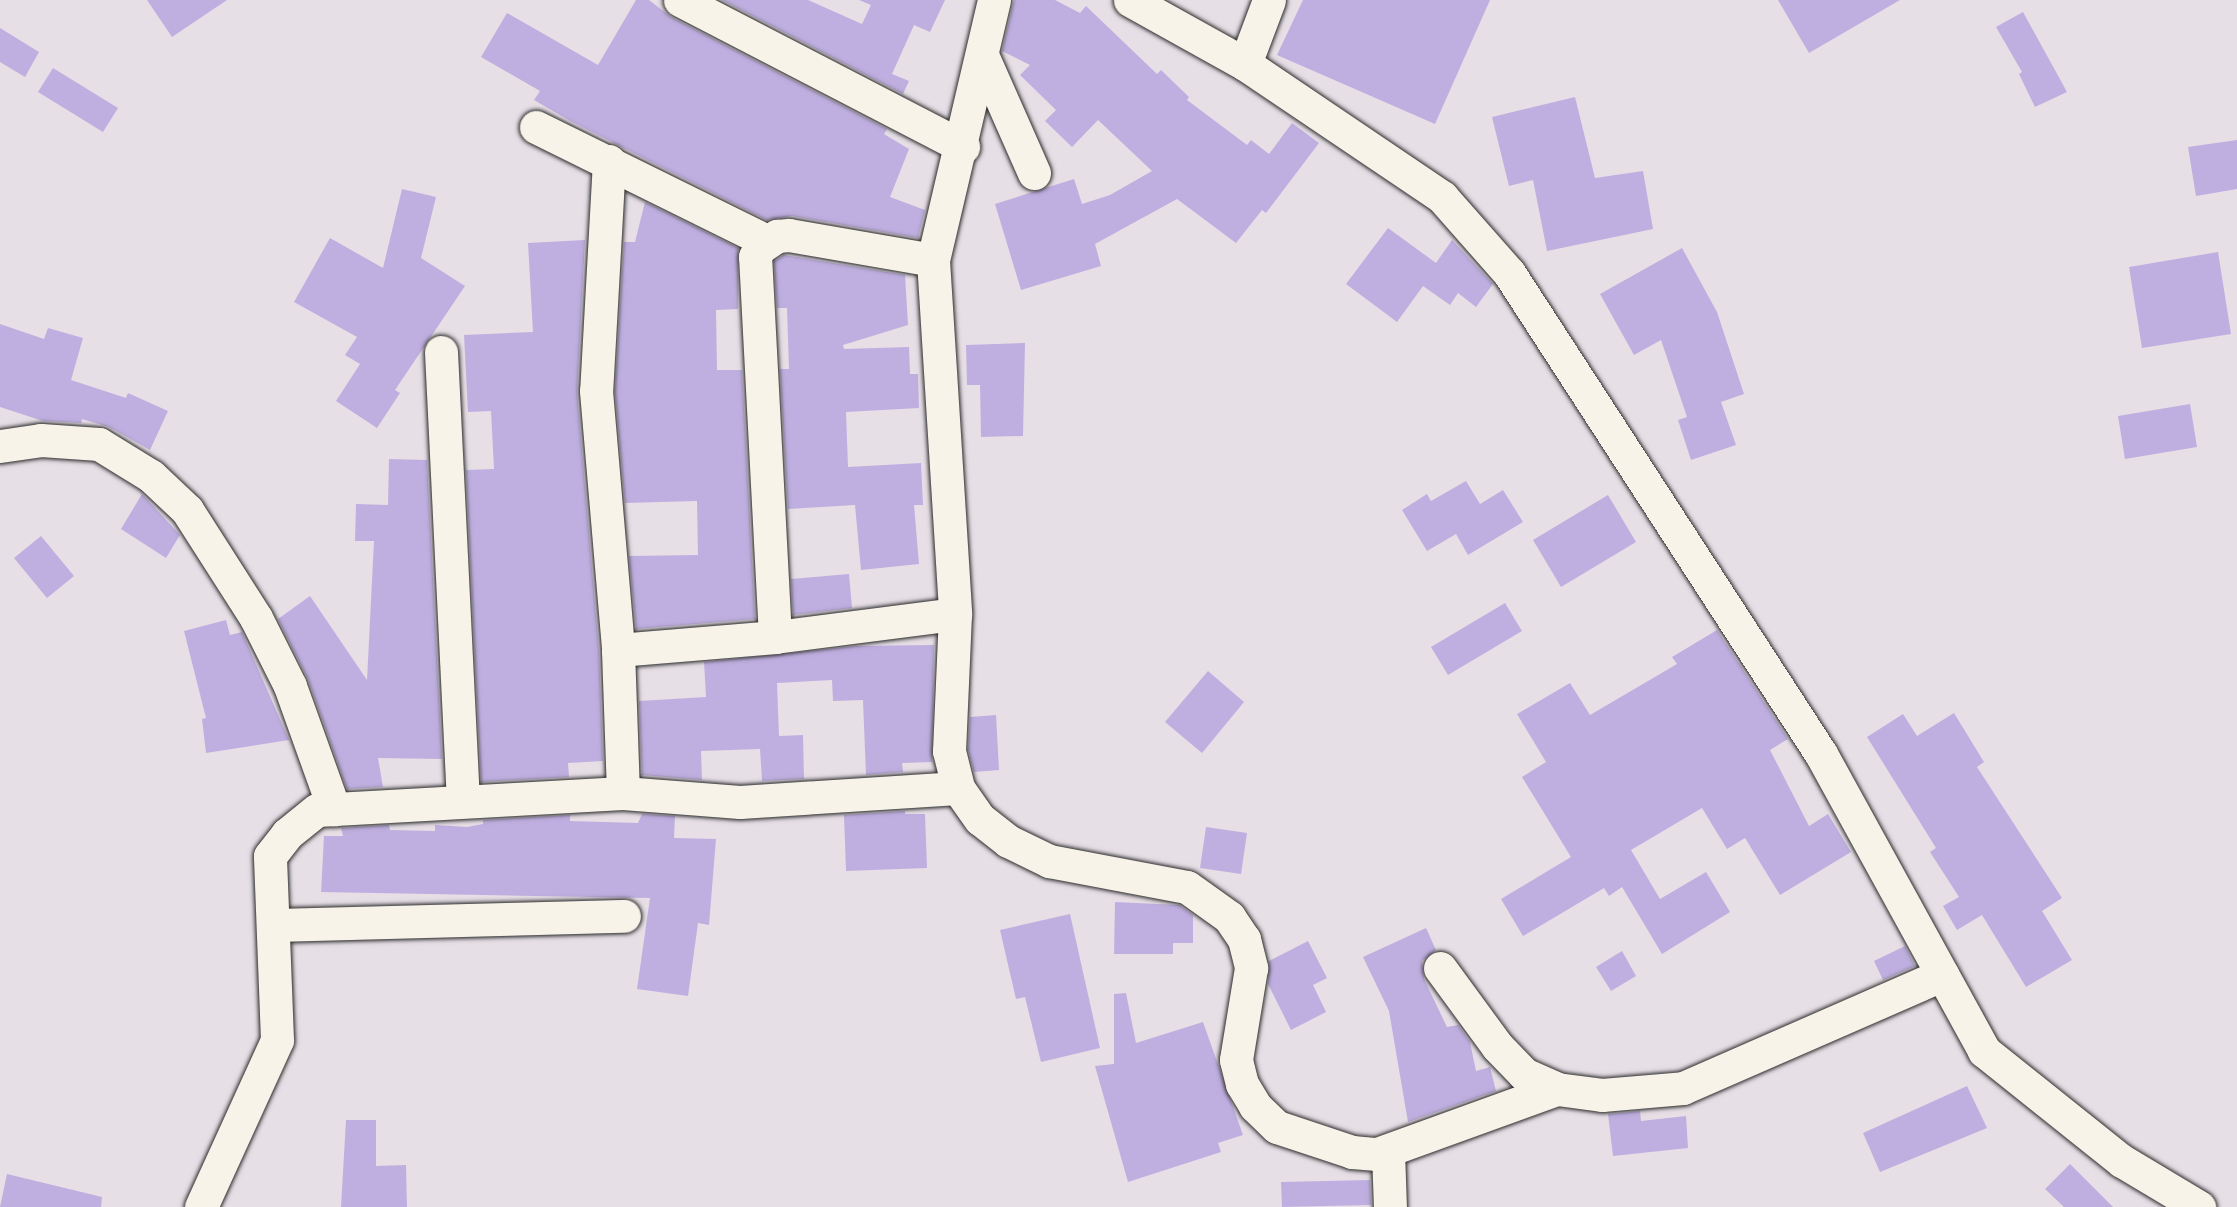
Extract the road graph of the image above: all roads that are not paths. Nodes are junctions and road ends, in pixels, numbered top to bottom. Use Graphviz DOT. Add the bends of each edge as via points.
graph roads {
  1 [pos="680,0"];
  2 [pos="994,0"];
  3 [pos="1130,0"];
  4 [pos="1269,0"];
  5 [pos="982,55"];
  6 [pos="1245,64"];
  7 [pos="536,127"];
  8 [pos="962,147"];
  9 [pos="608,161"];
  10 [pos="1034,173"];
  11 [pos="767,241"];
  12 [pos="933,260"];
  13 [pos="442,352"];
  14 [pos="0,446"];
  15 [pos="955,614"];
  16 [pos="775,637"];
  17 [pos="618,650"];
  18 [pos="958,789"];
  19 [pos="622,793"];
  20 [pos="463,799"];
  21 [pos="334,809"];
  22 [pos="624,916"];
  23 [pos="273,925"];
  24 [pos="1440,968"];
  25 [pos="1942,975"];
  26 [pos="1557,1089"];
  27 [pos="1388,1151"];
  28 [pos="201,1207"];
  29 [pos="1390,1207"];
  30 [pos="2199,1207"];
  1 -- 8 [label="street"];
  2 -- 5 [label="street"];
  3 -- 6 [label="street"];
  4 -- 6 [label="street"];
  5 -- 8 [label="street"];
  5 -- 10 [label="street"];
  6 -- 25 [label="street" via="1442,197 1509,273 1821,754"];
  7 -- 9 [label="street"];
  8 -- 12 [label="street"];
  9 -- 11 [label="street"];
  9 -- 17 [label="street" via="596,391"];
  11 -- 12 [label="street" via="789,235"];
  11 -- 16 [label="street" via="755,257"];
  12 -- 15 [label="street"];
  13 -- 20 [label="street"];
  14 -- 21 [label="street" via="41,440 99,444 151,476 187,510 256,618 290,686"];
  15 -- 16 [label="street"];
  15 -- 18 [label="street" via="949,751"];
  16 -- 17 [label="street"];
  17 -- 19 [label="street"];
  18 -- 19 [label="street" via="740,802"];
  18 -- 27 [label="street" via="981,819 1049,861 1186,887 1228,916 1244,939 1251,968 1236,1060 1242,1084 1255,1106 1277,1127 1352,1152"];
  19 -- 20 [label="street"];
  20 -- 21 [label="street"];
  21 -- 23 [label="street" via="317,810 287,834 270,856"];
  22 -- 23 [label="street"];
  23 -- 28 [label="street" via="277,1040"];
  24 -- 26 [label="street" via="1497,1046 1524,1074"];
  25 -- 26 [label="street" via="1683,1088 1602,1095"];
  25 -- 30 [label="street" via="1984,1051 2122,1161"];
  26 -- 27 [label="street"];
  27 -- 29 [label="street"];
}
